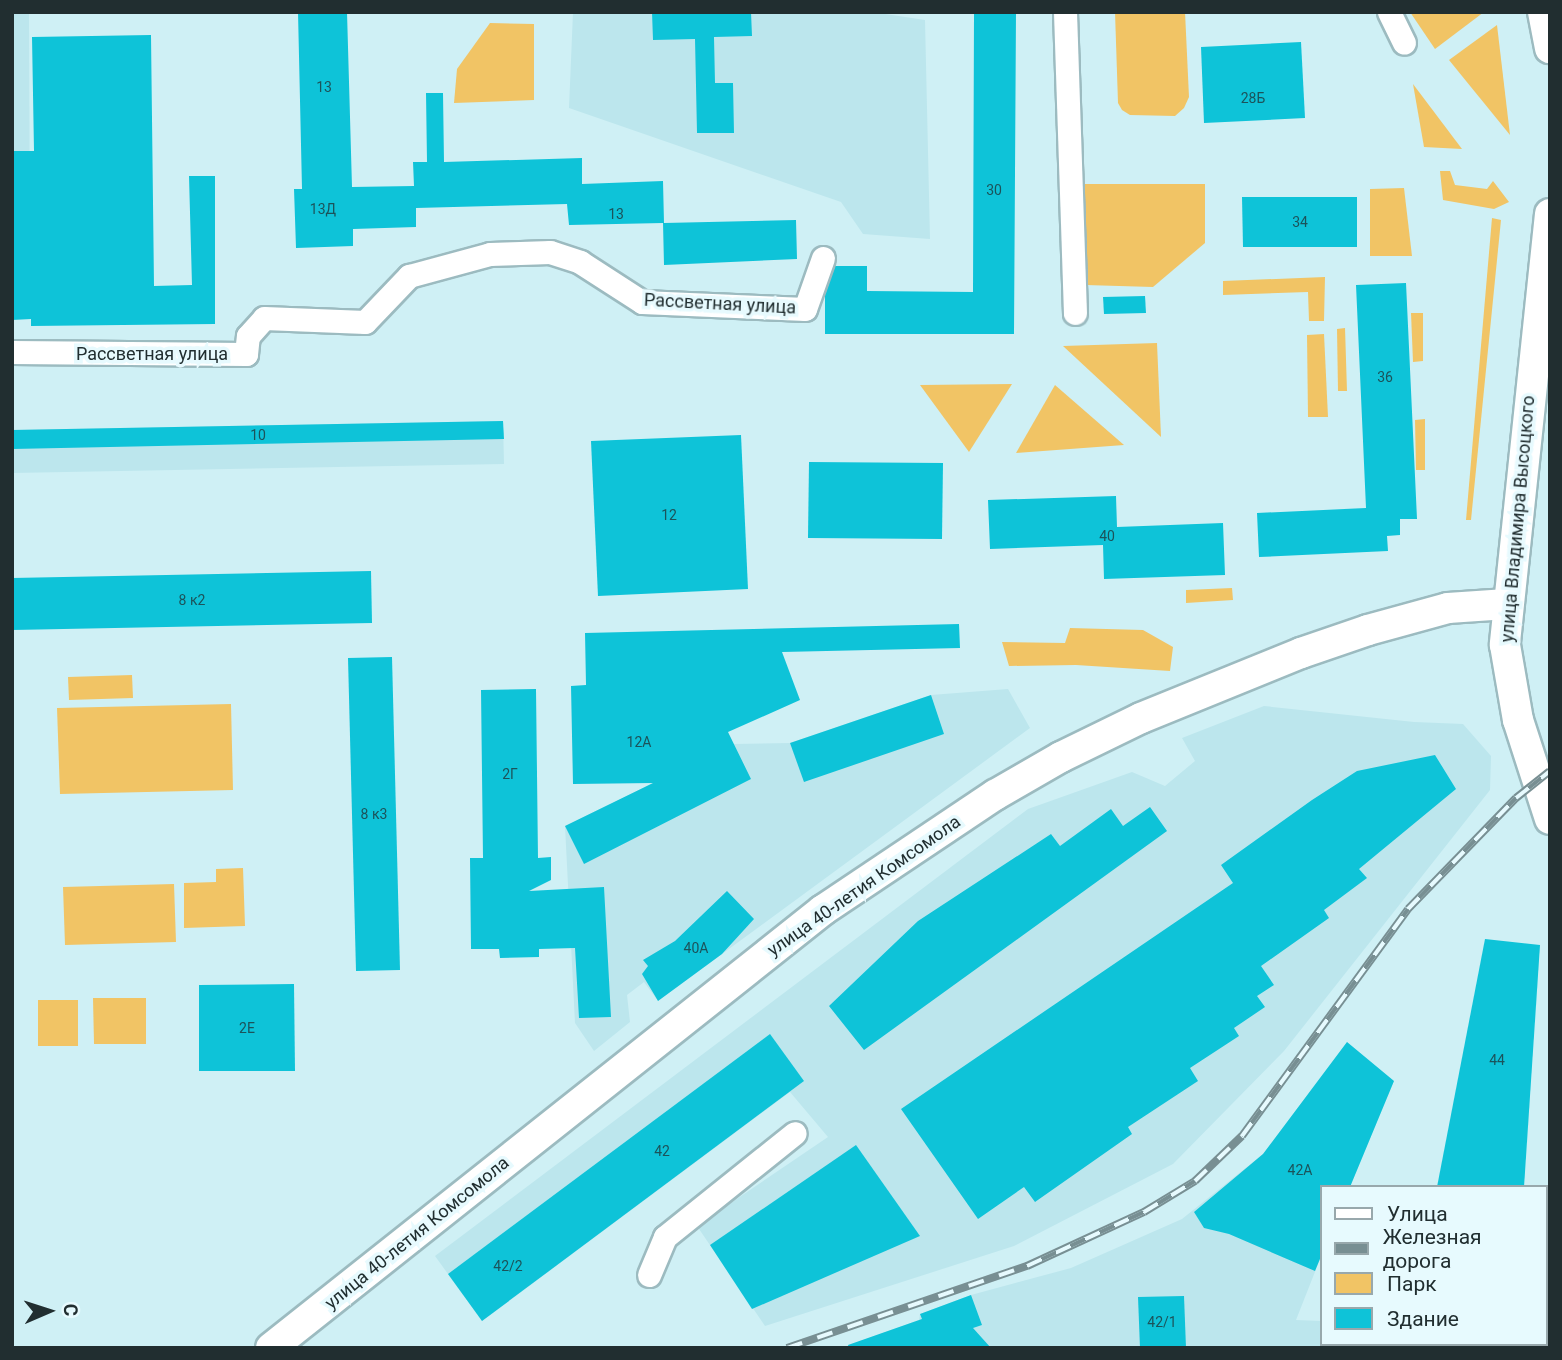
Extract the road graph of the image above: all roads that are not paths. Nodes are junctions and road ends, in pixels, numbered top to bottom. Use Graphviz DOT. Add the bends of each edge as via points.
graph roads {
  1 [pos="1065,12"];
  2 [pos="1389,12"];
  3 [pos="1543,12"];
  4 [pos="1404,43"];
  5 [pos="1550,48"];
  6 [pos="1550,214"];
  7 [pos="823,258"];
  8 [pos="1075,313"];
  9 [pos="12,352"];
  10 [pos="1507,604"];
  11 [pos="1550,819"];
  12 [pos="795,1133"];
  13 [pos="649,1275"];
  14 [pos="271,1348"];
  1 -- 8 [label="street"];
  2 -- 4 [label="street"];
  3 -- 5 [label="main road"];
  6 -- 10 [label="main road, улица Владимира Высоцкого"];
  7 -- 9 [label="street, Рассветная улица" via="805,309 642,302 580,262 550,252 489,254 409,276 365,322 264,318 248,336 246,354"];
  10 -- 11 [label="main road, улица Владимира Высоцкого" via="1505,645 1515,707"];
  10 -- 14 [label="main road, улица 40-летия Комсомола" via="1448,608 1301,653 1141,718 995,795 823,910"];
  12 -- 13 [label="street" via="665,1237"];
}
